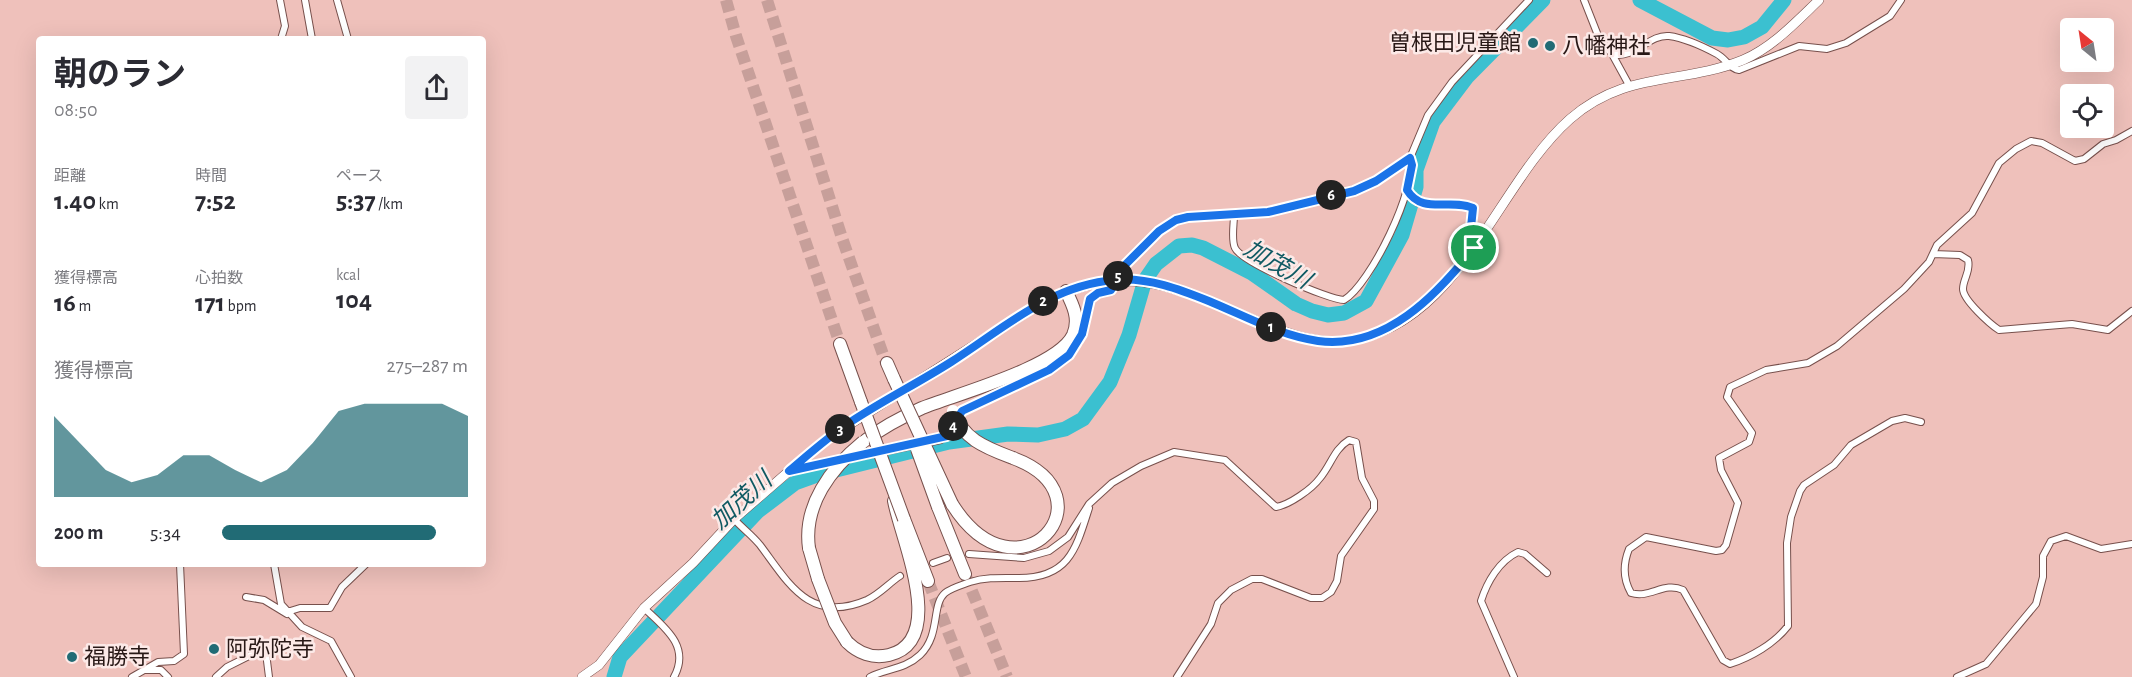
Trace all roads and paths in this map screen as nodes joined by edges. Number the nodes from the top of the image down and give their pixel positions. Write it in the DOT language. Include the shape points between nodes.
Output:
graph roads {
  1 [pos="280,0"];
  2 [pos="305,0"];
  3 [pos="337,0"];
  4 [pos="1529,0"];
  5 [pos="1584,0"];
  6 [pos="1820,0"];
  7 [pos="1901,0"];
  8 [pos="282,36"];
  9 [pos="311,36"];
  10 [pos="347,36"];
  11 [pos="1612,54"];
  12 [pos="1730,64"];
  13 [pos="1629,85"];
  14 [pos="2132,131"];
  15 [pos="1410,158"];
  16 [pos="1407,190"];
  17 [pos="1234,215"];
  18 [pos="1474,248"];
  19 [pos="1933,254"];
  20 [pos="1116,280"];
  21 [pos="1066,291"];
  22 [pos="2132,311"];
  23 [pos="840,344"];
  24 [pos="886,363"];
  25 [pos="893,380"];
  26 [pos="953,396"];
  27 [pos="1921,422"];
  28 [pos="789,471"];
  29 [pos="1093,499"];
  30 [pos="901,520"];
  31 [pos="735,521"];
  32 [pos="2132,544"];
  33 [pos="969,554"];
  34 [pos="947,558"];
  35 [pos="933,563"];
  36 [pos="180,567"];
  37 [pos="274,567"];
  38 [pos="363,567"];
  39 [pos="1547,573"];
  40 [pos="965,574"];
  41 [pos="900,576"];
  42 [pos="928,581"];
  43 [pos="246,597"];
  44 [pos="644,608"];
  45 [pos="288,614"];
  46 [pos="143,670"];
  47 [pos="132,677"];
  48 [pos="168,677"];
  49 [pos="216,677"];
  50 [pos="269,677"];
  51 [pos="351,677"];
  52 [pos="582,677"];
  53 [pos="674,677"];
  54 [pos="870,677"];
  55 [pos="1177,677"];
  56 [pos="1514,677"];
  57 [pos="1957,677"];
  1 -- 8 [label="street" via="285,26"];
  2 -- 9 [label="street"];
  3 -- 10 [label="street"];
  4 -- 15 [label="street" via="1452,82 1428,115"];
  5 -- 11 [label="street" via="1599,38"];
  6 -- 12 [label="main road" via="1771,44"];
  7 -- 12 [label="street" via="1890,16 1838,47 1802,45 1743,69"];
  11 -- 12 [label="street" via="1624,55 1669,36 1717,54"];
  11 -- 13 [label="street"];
  12 -- 13 [label="main road"];
  13 -- 18 [label="main road" via="1594,101 1558,130"];
  14 -- 19 [label="street" via="2075,161 2042,143 2031,141 2016,149 1989,177 1972,213 1937,245"];
  15 -- 16 [label="street"];
  15 -- 17 [label="street" via="1359,189 1268,212"];
  16 -- 17 [label="street" via="1377,260 1364,282 1344,300 1269,273 1239,253 1234,246"];
  16 -- 18 [label="street" via="1418,203 1473,208 1470,237"];
  17 -- 20 [label="street" via="1188,217 1170,223 1126,264"];
  18 -- 20 [label="main road" via="1447,281 1406,316 1378,332 1346,340 1317,341 1297,336 1190,293 1155,283"];
  19 -- 22 [label="street" via="1960,255 1968,260 1970,267 1963,290 1966,298 1999,330 2072,324 2108,330"];
  19 -- 27 [label="street" via="1904,289 1837,346 1808,363 1766,370 1730,387 1727,397 1752,433 1749,442 1719,458 1738,503 1726,545 1716,551 1669,540 1639,540 1625,558 1624,571 1631,593 1641,596 1664,587 1683,590 1723,660 1730,664 1744,659 1788,626 1787,543 1791,517 1804,485 1834,465 1851,445 1892,421 1905,418"];
  20 -- 21 [label="main road"];
  20 -- 28 [label="street" via="1111,290 1090,299 1082,334 1069,355 1049,370 962,411 947,436"];
  21 -- 26 [label="highway" via="1076,312 1076,323 1066,344 1028,368"];
  21 -- 28 [label="main road" via="1033,307 953,361 852,421"];
  23 -- 30 [label="highway, bridge"];
  24 -- 25 [label="highway"];
  25 -- 26 [label="highway, bridge" via="952,504 970,529 993,544 1018,548 1040,541 1057,516 1055,491 1040,472 971,439 958,424"];
  25 -- 40 [label="highway, bridge"];
  26 -- 30 [label="highway, bridge" via="900,419 863,442 838,465 815,501 808,525 809,548 818,579 847,642 866,654 886,656 904,648 920,619"];
  28 -- 31 [label="main road"];
  29 -- 33 [label="street" via="1068,537 1041,555 1011,559"];
  29 -- 54 [label="street" via="1077,542 1059,570 1036,577 984,578 951,589 940,600 935,633 925,650 906,665"];
  29 -- 55 [label="street" via="1141,466 1174,452 1225,460 1270,504 1282,506 1320,479 1339,446 1349,440 1359,445 1362,478 1374,509 1341,556 1331,592 1322,598 1311,598 1262,579 1252,579 1231,590 1218,603 1211,624"];
  30 -- 42 [label="highway"];
  31 -- 41 [label="street" via="752,536 789,586 821,604 863,602"];
  31 -- 44 [label="main road"];
  32 -- 57 [label="street" via="2101,549 2066,536 2051,541 2043,556 2043,577 2036,604 1986,664"];
  34 -- 35 [label="street"];
  36 -- 46 [label="street" via="184,654"];
  37 -- 45 [label="street" via="279,598"];
  38 -- 45 [label="street" via="346,583 330,608 300,608"];
  39 -- 56 [label="street" via="1518,552 1502,564 1485,588 1481,601"];
  43 -- 45 [label="street" via="264,600"];
  44 -- 52 [label="main road" via="611,653"];
  44 -- 53 [label="street" via="677,644 680,658"];
  45 -- 51 [label="street" via="302,627 331,641"];
  46 -- 47 [label="street"];
  46 -- 48 [label="street" via="161,670"];
  49 -- 50 [label="street" via="263,649"];
}
